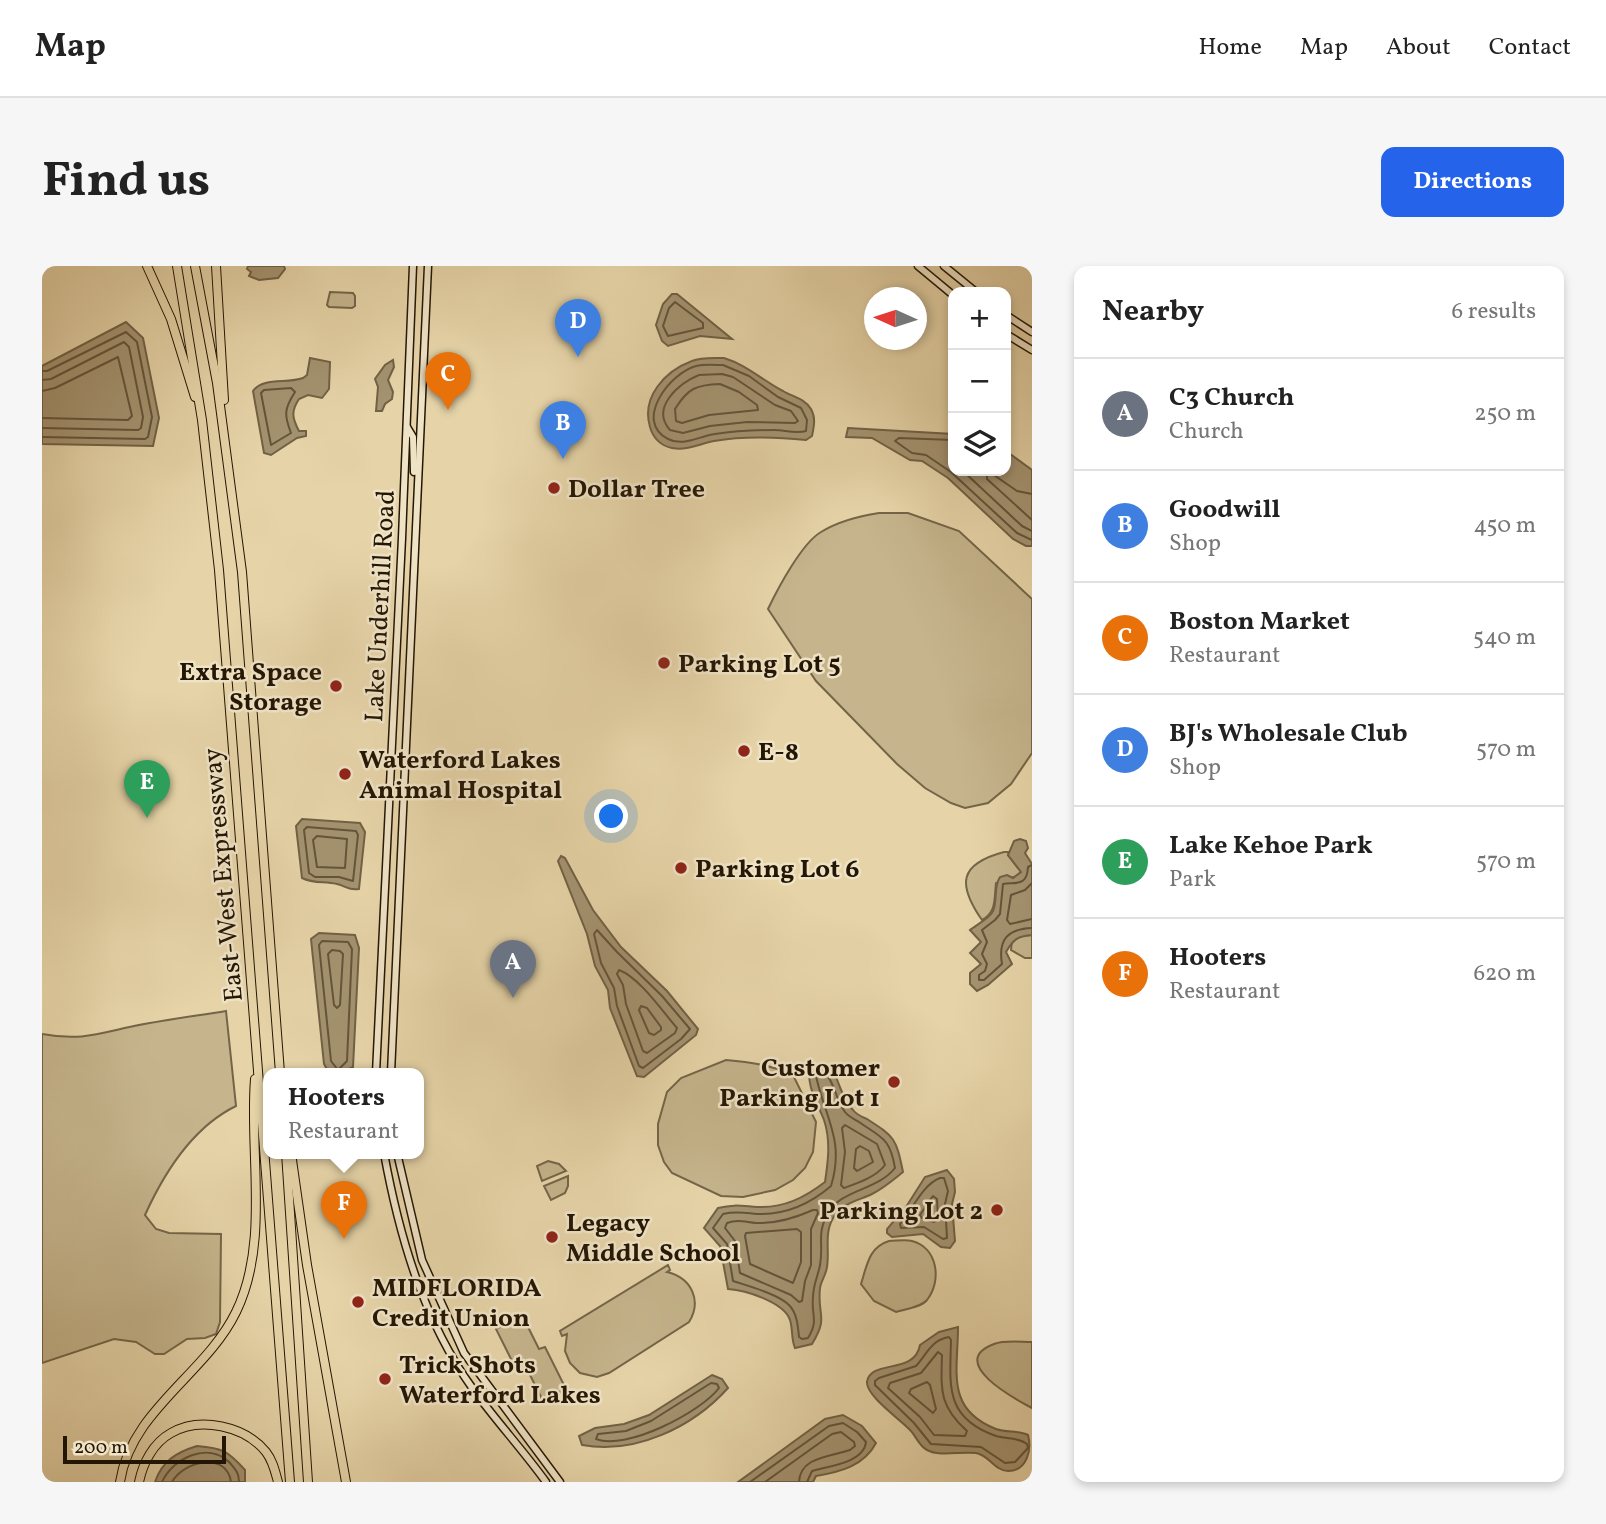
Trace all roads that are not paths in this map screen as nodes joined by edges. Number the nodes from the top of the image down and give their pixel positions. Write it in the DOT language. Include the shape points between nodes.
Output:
graph roads {
  1 [pos="147,266"];
  2 [pos="177,266"];
  3 [pos="195,266"];
  4 [pos="216,266"];
  5 [pos="413,266"];
  6 [pos="428,266"];
  7 [pos="918,266"];
  8 [pos="944,266"];
  9 [pos="970,287"];
  10 [pos="948,291"];
  11 [pos="1011,318"];
  12 [pos="1032,332"];
  13 [pos="1011,337"];
  14 [pos="1032,350"];
  15 [pos="202,420"];
  16 [pos="407,427"];
  17 [pos="223,428"];
  18 [pos="417,488"];
  19 [pos="258,1055"];
  20 [pos="281,1068"];
  21 [pos="376,1068"];
  22 [pos="391,1068"];
  23 [pos="263,1124"];
  24 [pos="266,1159"];
  25 [pos="289,1159"];
  26 [pos="290,1159"];
  27 [pos="385,1159"];
  28 [pos="398,1159"];
  29 [pos="120,1482"];
  30 [pos="139,1482"];
  31 [pos="278,1482"];
  32 [pos="289,1482"];
  33 [pos="308,1482"];
  34 [pos="346,1482"];
  35 [pos="544,1482"];
  36 [pos="560,1482"];
  1 -- 15 [label="highway" via="170,319"];
  2 -- 15 [label="highway, East-West Expressway"];
  3 -- 17 [label="highway, East-West Expressway"];
  4 -- 17 [label="highway"];
  5 -- 16 [label="street, Lake Underhill Road"];
  6 -- 18 [label="street, Lake Underhill Road"];
  7 -- 10 [label="street"];
  8 -- 9 [label="street"];
  11 -- 12 [label="street"];
  13 -- 14 [label="street"];
  15 -- 19 [label="highway, East-West Expressway" via="219,570"];
  16 -- 18 [label="street" via="414,437"];
  16 -- 21 [label="street, Lake Underhill Road"];
  17 -- 20 [label="highway, East-West Expressway" via="245,597"];
  18 -- 22 [label="street, Lake Underhill Road"];
  19 -- 23 [label="highway, East-West Expressway"];
  19 -- 29 [label="highway" via="253,1104 254,1248 249,1281 220,1339 131,1444"];
  24 -- 32 [label="highway, East-West Expressway"];
  25 -- 33 [label="highway"];
  26 -- 34 [label="highway"];
  27 -- 35 [label="street" via="410,1265 431,1314 472,1387"];
  28 -- 36 [label="street" via="422,1260 464,1353"];
  30 -- 31 [label="highway" via="144,1463 155,1448 170,1433 190,1426 237,1430 265,1451"];
}
